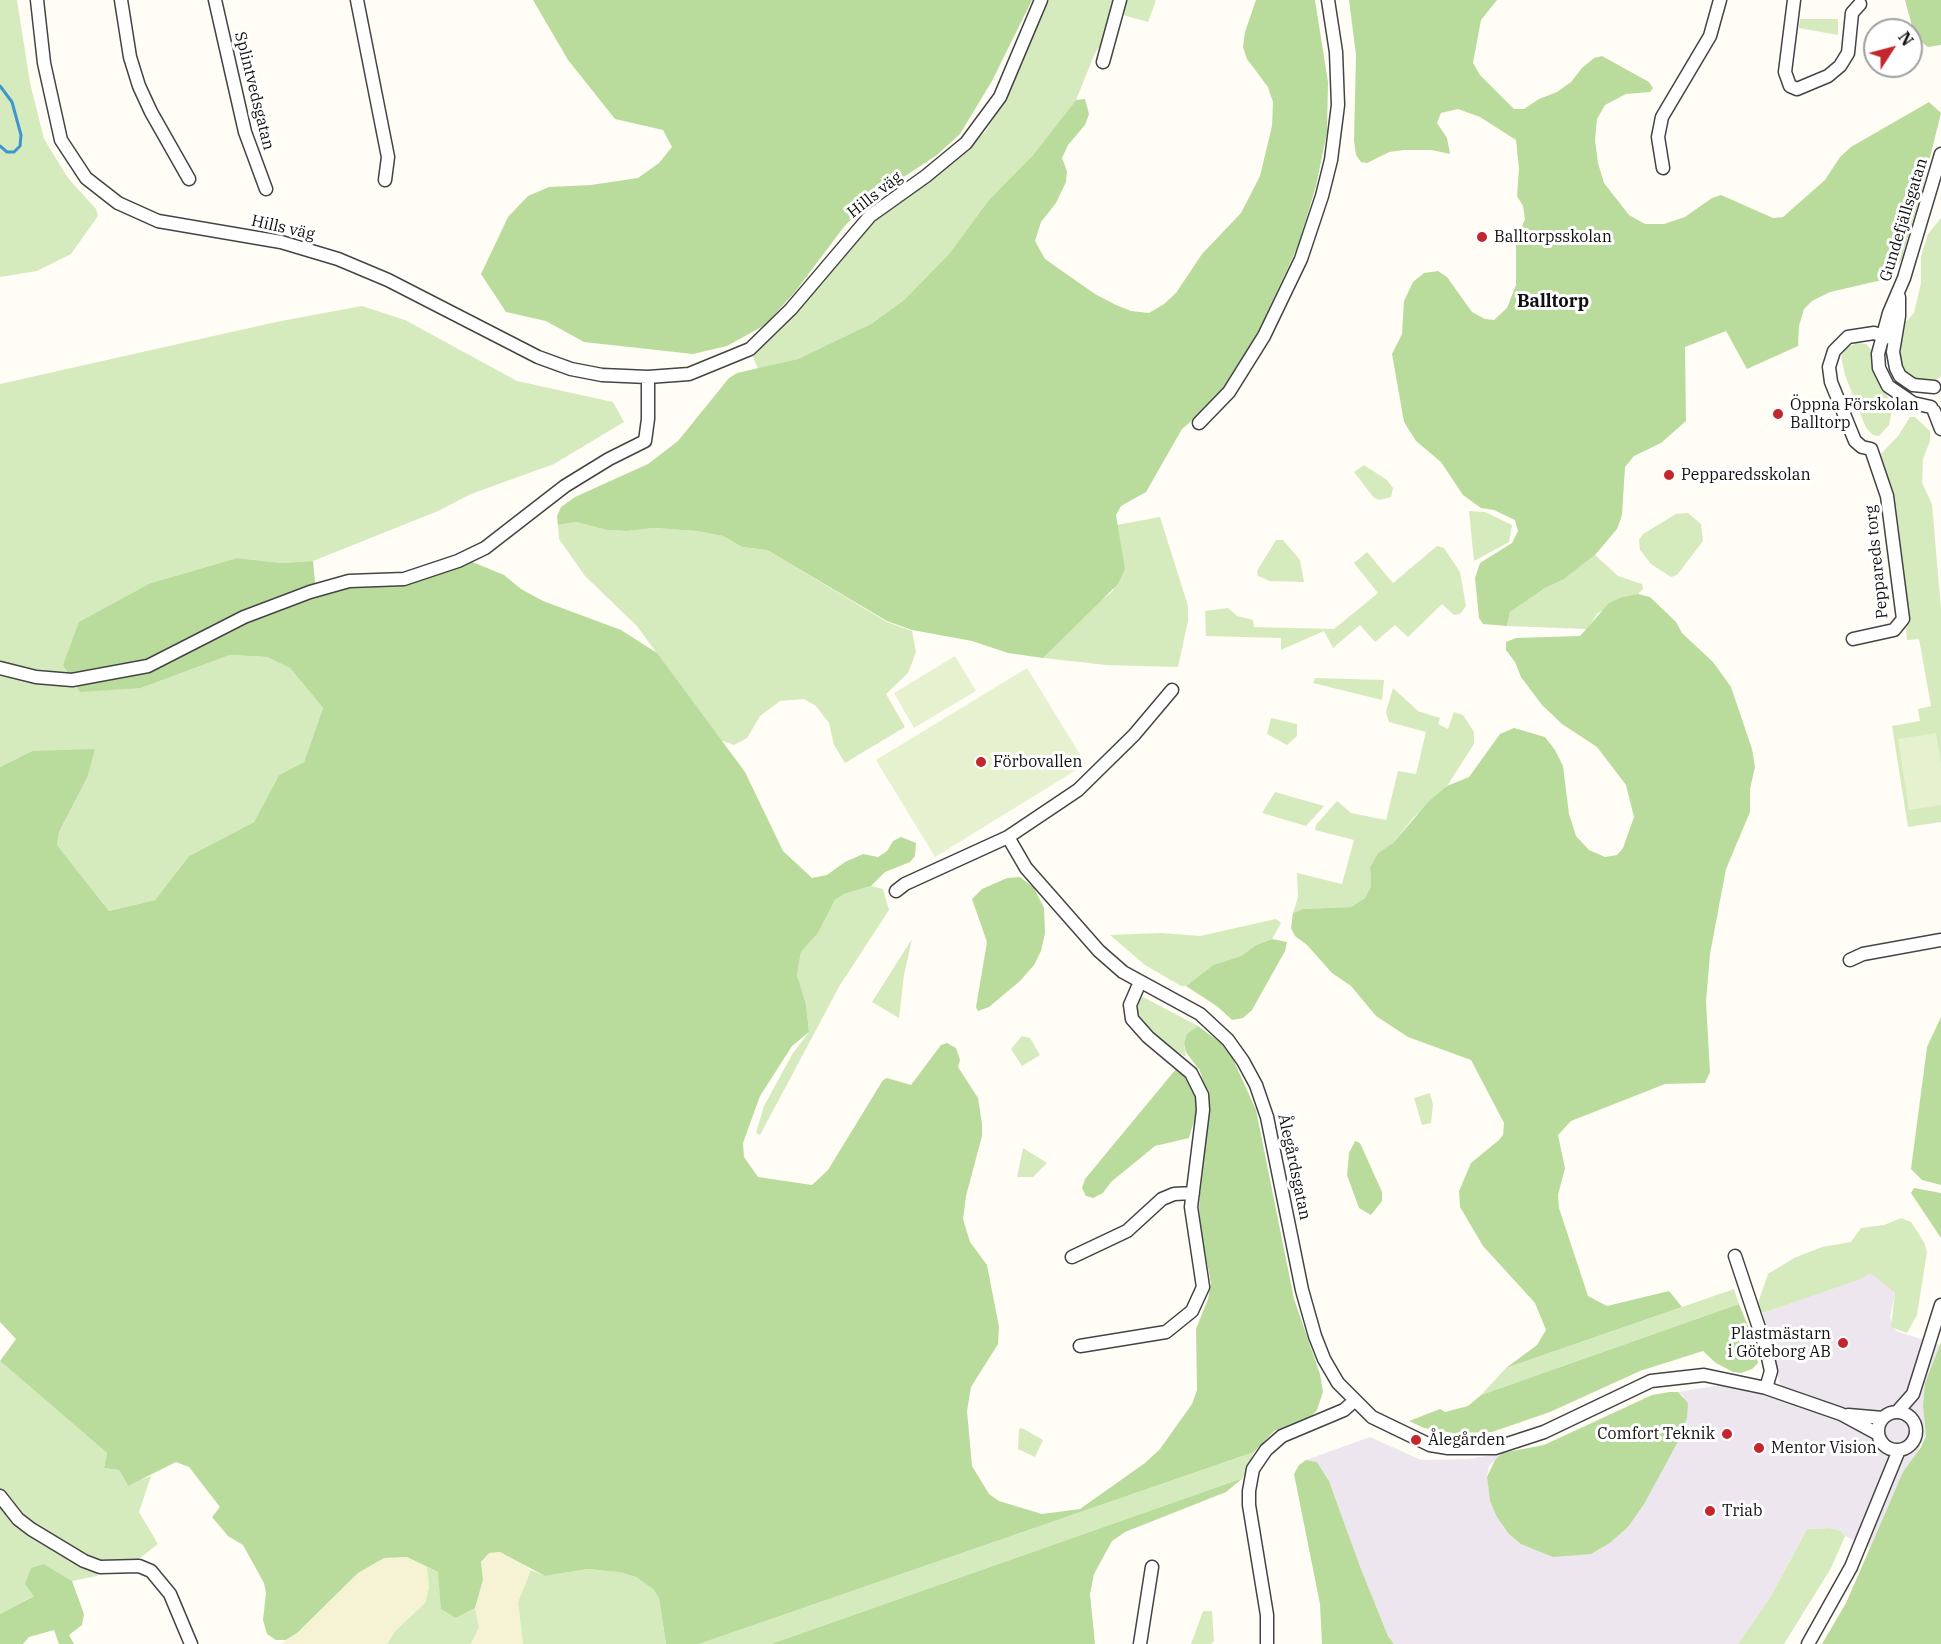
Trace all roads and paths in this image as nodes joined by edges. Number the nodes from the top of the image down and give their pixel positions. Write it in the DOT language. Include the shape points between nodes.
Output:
graph roads {
  1 [pos="37,0"];
  2 [pos="121,0"];
  3 [pos="215,0"];
  4 [pos="357,0"];
  5 [pos="1041,0"];
  6 [pos="1120,0"];
  7 [pos="1328,0"];
  8 [pos="1720,0"];
  9 [pos="1794,0"];
  10 [pos="1860,4"];
  11 [pos="1103,62"];
  12 [pos="1941,154"];
  13 [pos="1663,168"];
  14 [pos="189,179"];
  15 [pos="385,180"];
  16 [pos="266,189"];
  17 [pos="1888,337"];
  18 [pos="648,377"];
  19 [pos="1938,385"];
  20 [pos="1936,411"];
  21 [pos="1199,423"];
  22 [pos="1941,429"];
  23 [pos="1852,639"];
  24 [pos="0,668"];
  25 [pos="1172,690"];
  26 [pos="1008,837"];
  27 [pos="896,891"];
  28 [pos="1941,940"];
  29 [pos="1850,960"];
  30 [pos="1140,982"];
  31 [pos="1193,1193"];
  32 [pos="1735,1256"];
  33 [pos="1072,1257"];
  34 [pos="1941,1305"];
  35 [pos="1080,1346"];
  36 [pos="1766,1388"];
  37 [pos="1913,1394"];
  38 [pos="1354,1401"];
  39 [pos="1898,1412"];
  40 [pos="1841,1414"];
  41 [pos="1883,1418"];
  42 [pos="1913,1421"];
  43 [pos="1880,1438"];
  44 [pos="1899,1450"];
  45 [pos="1883,1485"];
  46 [pos="0,1496"];
  47 [pos="1152,1567"];
  48 [pos="191,1644"];
  49 [pos="1140,1644"];
  50 [pos="1267,1644"];
  51 [pos="1808,1644"];
  1 -- 18 [label="street, Hills väg" via="44,63 61,140 86,178 118,203 158,221 281,242 338,259 388,280 538,357 571,369"];
  2 -- 14 [label="street" via="139,86"];
  3 -- 16 [label="street, Splintvedsgatan" via="245,132"];
  4 -- 15 [label="street" via="388,157"];
  5 -- 18 [label="street, Hills väg" via="1000,97 977,130 952,156 870,216 769,332 750,349 714,366 688,374"];
  6 -- 11 [label="street"];
  7 -- 21 [label="street" via="1336,52 1338,105 1322,196 1301,259 1264,336 1229,392"];
  8 -- 13 [label="street" via="1710,36 1662,117 1658,137"];
  9 -- 10 [label="street" via="1785,72 1790,86 1797,89 1828,76 1840,66 1848,53 1852,13"];
  12 -- 17 [label="street, Gundefjällsgatan" via="1899,296 1889,313"];
  17 -- 19 [label="street, Gundefjällsgatan" via="1900,376 1913,385"];
  17 -- 20 [label="street, Gundefjällsgatan" via="1878,354 1879,368 1888,386 1913,403"];
  17 -- 23 [label="street, Peppareds torg" via="1864,333 1848,337 1834,351 1829,367 1831,382 1855,441 1871,449 1887,495 1903,619 1894,630"];
  18 -- 24 [label="street" via="645,441 565,486 485,548 458,561 404,579 349,581 310,592 244,617 148,666 72,680"];
  19 -- 20 [label="street" via="1930,397"];
  20 -- 22 [label="street"];
  25 -- 26 [label="street" via="1086,783"];
  26 -- 27 [label="street"];
  26 -- 30 [label="street, Ålegårdsgatan" via="1026,868 1077,928 1110,962"];
  28 -- 29 [label="street" via="1863,954"];
  30 -- 31 [label="street" via="1130,1005 1132,1019 1188,1068 1200,1089 1203,1110"];
  30 -- 38 [label="street, Ålegårdsgatan" via="1207,1020 1228,1040 1253,1078 1267,1118 1315,1336 1329,1370"];
  31 -- 33 [label="street" via="1162,1199 1127,1231"];
  31 -- 35 [label="street" via="1191,1214 1204,1279 1192,1311 1173,1328 1156,1336"];
  32 -- 36 [label="street" via="1766,1349 1771,1371"];
  34 -- 37 [label="street"];
  36 -- 38 [label="street, Ålegårdsgatan" via="1704,1375 1661,1379 1544,1432 1506,1445 1481,1448 1448,1448 1416,1440 1384,1425"];
  36 -- 40 [label="street, Ålegårdsgatan"];
  37 -- 39 [label="street"];
  37 -- 42 [label="street"];
  38 -- 50 [label="street" via="1344,1410 1282,1436 1266,1450 1254,1469 1250,1505 1267,1615"];
  39 -- 41 [label="street"];
  39 -- 42 [label="street"];
  40 -- 41 [label="street, Ålegårdsgatan"];
  40 -- 43 [label="street, Ålegårdsgatan"];
  41 -- 43 [label="street"];
  42 -- 44 [label="street" via="1914,1439"];
  43 -- 44 [label="street" via="1889,1448"];
  43 -- 45 [label="street"];
  44 -- 45 [label="street"];
  45 -- 51 [label="street" via="1851,1567"];
  46 -- 48 [label="street" via="31,1530 84,1561 100,1566 139,1566 151,1571 170,1594"];
  47 -- 49 [label="street"];
}
